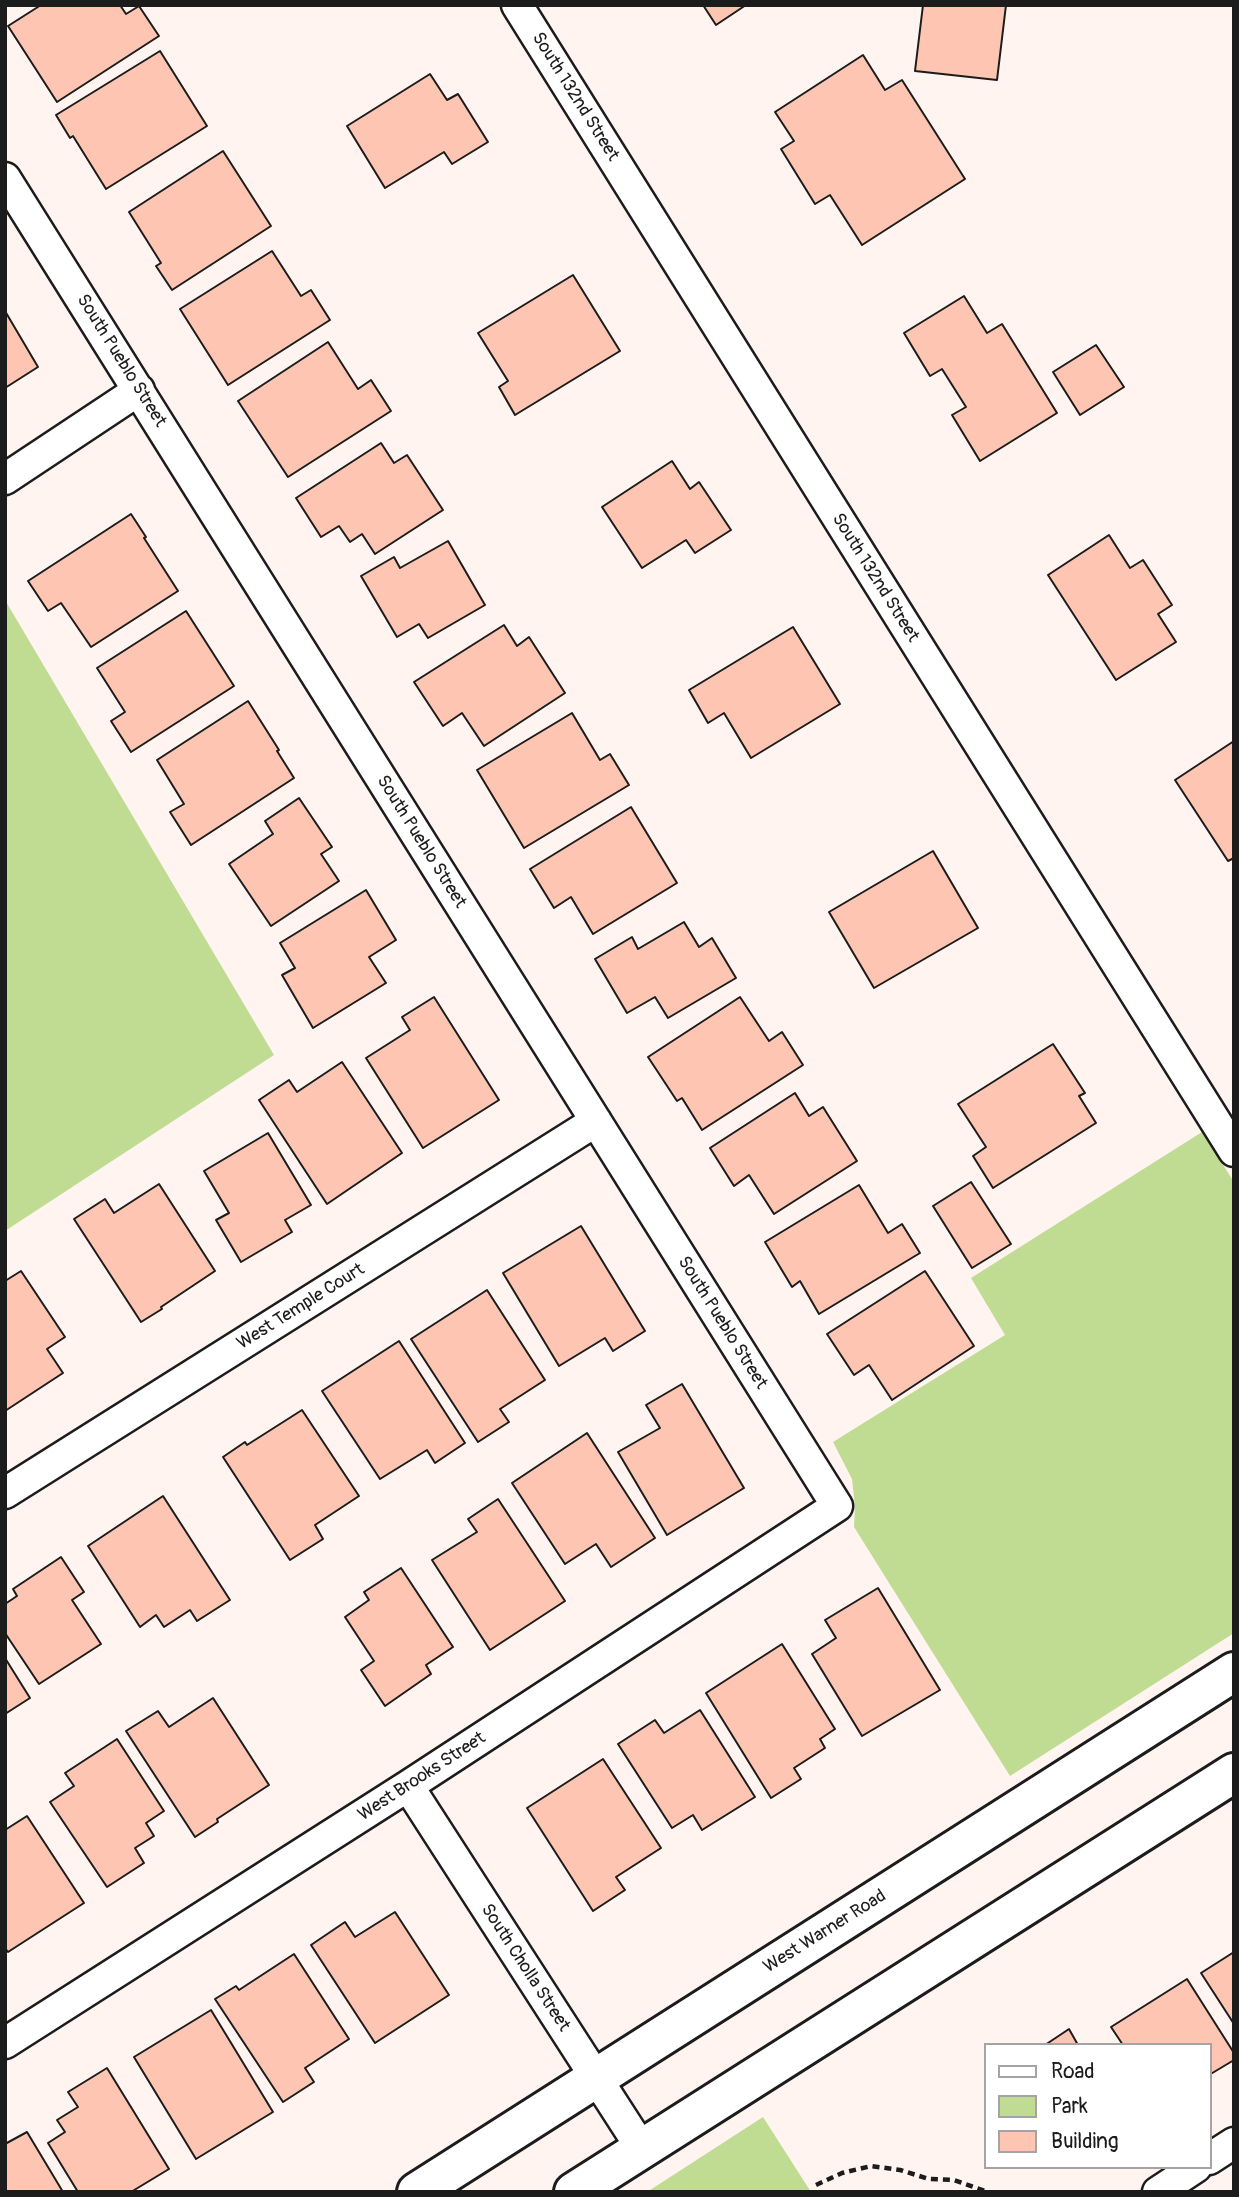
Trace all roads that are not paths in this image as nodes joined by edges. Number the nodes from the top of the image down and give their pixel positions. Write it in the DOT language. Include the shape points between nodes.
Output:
graph roads {
  1 [pos="517,5"];
  2 [pos="5,178"];
  3 [pos="139,390"];
  4 [pos="5,479"];
  5 [pos="596,1121"];
  6 [pos="1234,1150"];
  7 [pos="5,1493"];
  8 [pos="837,1506"];
  9 [pos="1234,1672"];
  10 [pos="1234,1773"];
  11 [pos="408,1786"];
  12 [pos="5,2043"];
  13 [pos="595,2078"];
  14 [pos="1234,2143"];
  15 [pos="642,2149"];
  16 [pos="1211,2158"];
  17 [pos="1193,2169"];
  18 [pos="417,2192"];
  19 [pos="575,2192"];
  20 [pos="1158,2192"];
  1 -- 6 [label="street, South 132nd Street"];
  2 -- 3 [label="street, South Pueblo Street"];
  3 -- 4 [label="street"];
  3 -- 5 [label="street, South Pueblo Street"];
  5 -- 7 [label="street, West Temple Court"];
  5 -- 8 [label="street, South Pueblo Street"];
  8 -- 11 [label="street, West Brooks Street"];
  9 -- 13 [label="main road, West Warner Road"];
  10 -- 15 [label="main road"];
  11 -- 12 [label="street, West Brooks Street"];
  11 -- 13 [label="street, South Cholla Street"];
  13 -- 15 [label="street, South Cholla Street"];
  13 -- 18 [label="main road, West Warner Road"];
  14 -- 16 [label="street"];
  15 -- 19 [label="main road"];
  17 -- 20 [label="street"];
}
